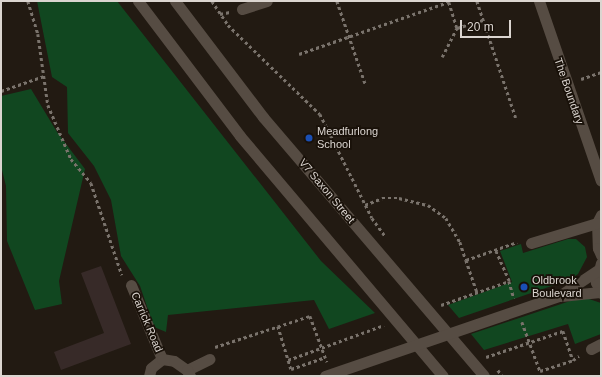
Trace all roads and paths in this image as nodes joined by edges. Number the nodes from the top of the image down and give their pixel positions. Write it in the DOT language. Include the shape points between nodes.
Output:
graph roads {
  1 [pos="28,1"];
  2 [pos="138,1"];
  3 [pos="174,1"];
  4 [pos="212,1"];
  5 [pos="267,1"];
  6 [pos="337,1"];
  7 [pos="450,1"];
  8 [pos="477,1"];
  9 [pos="539,1"];
  10 [pos="242,9"];
  11 [pos="483,20"];
  12 [pos="456,28"];
  13 [pos="349,36"];
  14 [pos="299,54"];
  15 [pos="442,57"];
  16 [pos="601,72"];
  17 [pos="44,76"];
  18 [pos="365,83"];
  19 [pos="567,84"];
  20 [pos="1,91"];
  21 [pos="516,118"];
  22 [pos="601,181"];
  23 [pos="365,205"];
  24 [pos="599,219"];
  25 [pos="384,235"];
  26 [pos="531,243"];
  27 [pos="495,250"];
  28 [pos="601,255"];
  29 [pos="466,260"];
  30 [pos="599,266"];
  31 [pos="131,285"];
  32 [pos="477,292"];
  33 [pos="600,293"];
  34 [pos="559,296"];
  35 [pos="449,302"];
  36 [pos="278,326"];
  37 [pos="382,326"];
  38 [pos="530,342"];
  39 [pos="596,346"];
  40 [pos="322,347"];
  41 [pos="213,348"];
  42 [pos="493,355"];
  43 [pos="325,357"];
  44 [pos="162,359"];
  45 [pos="210,359"];
  46 [pos="288,360"];
  47 [pos="573,360"];
  48 [pos="189,373"];
  49 [pos="327,375"];
  50 [pos="149,376"];
  51 [pos="443,376"];
  52 [pos="484,376"];
  1 -- 17 [label="path" via="38,34"];
  2 -- 51 [label="street" via="240,136"];
  3 -- 52 [label="street, V7 Saxon Street" via="264,116"];
  4 -- 23 [label="path" via="228,25 320,114"];
  5 -- 10 [label="street"];
  6 -- 13 [label="path"];
  7 -- 12 [label="path"];
  7 -- 13 [label="path"];
  8 -- 11 [label="path"];
  9 -- 19 [label="street, The Boundary"];
  11 -- 12 [label="path"];
  11 -- 21 [label="path"];
  12 -- 15 [label="path"];
  13 -- 14 [label="path"];
  13 -- 18 [label="path"];
  16 -- 19 [label="path"];
  17 -- 20 [label="path"];
  17 -- 31 [label="path" via="48,105 71,159 91,183 123,276"];
  19 -- 22 [label="street, The Boundary"];
  23 -- 25 [label="path"];
  23 -- 29 [label="path" via="382,198 399,198 428,205 446,218 460,242"];
  24 -- 26 [label="street"];
  24 -- 28 [label="street" via="598,248"];
  26 -- 27 [label="path" via="530,238"];
  27 -- 29 [label="path"];
  27 -- 32 [label="path" via="509,281"];
  29 -- 32 [label="path"];
  30 -- 33 [label="street" via="596,282"];
  30 -- 34 [label="street"];
  31 -- 44 [label="street, Carrick Road"];
  32 -- 35 [label="path"];
  33 -- 34 [label="street"];
  34 -- 49 [label="street"];
  36 -- 40 [label="path" via="310,316"];
  36 -- 41 [label="path"];
  36 -- 46 [label="path"];
  37 -- 40 [label="path"];
  38 -- 42 [label="path"];
  38 -- 47 [label="path" via="540,371"];
  38 -- 47 [label="path" via="563,331"];
  39 -- 47 [label="path"];
  40 -- 43 [label="path"];
  40 -- 46 [label="path"];
  43 -- 46 [label="path" via="291,369"];
  43 -- 49 [label="path"];
  44 -- 48 [label="street" via="174,361"];
  44 -- 50 [label="street" via="151,368"];
  45 -- 48 [label="street"];
}
